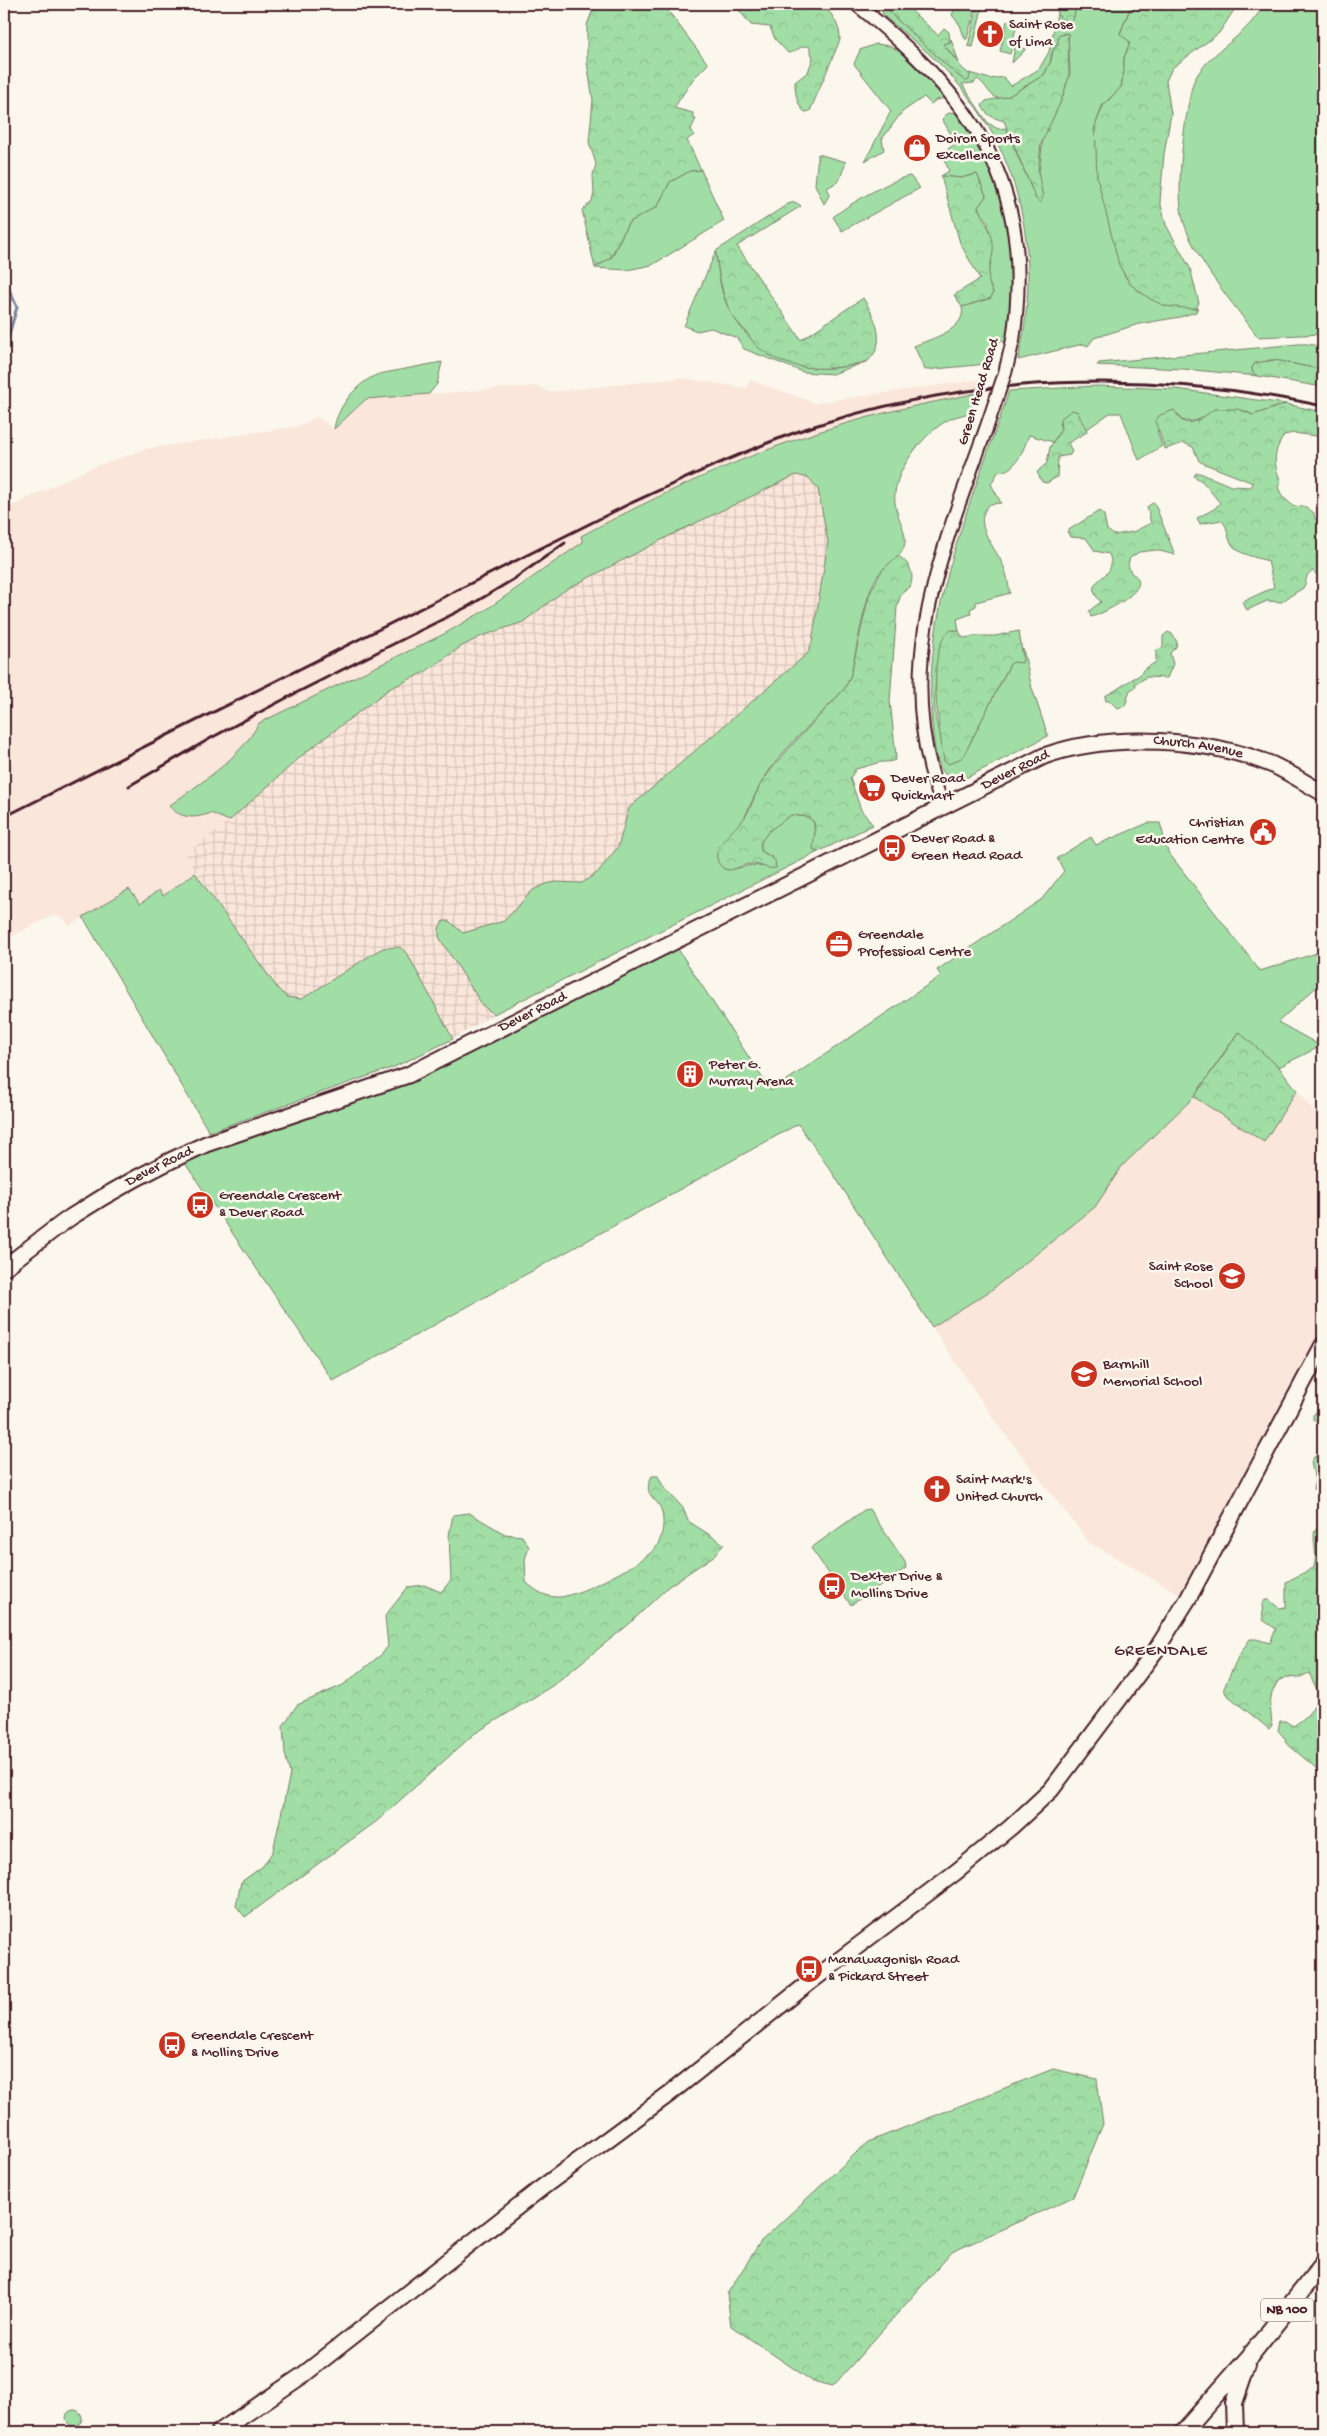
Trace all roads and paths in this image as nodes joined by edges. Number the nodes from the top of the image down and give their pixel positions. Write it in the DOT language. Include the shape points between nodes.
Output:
graph roads {
  1 [pos="856,4"];
  2 [pos="1064,749"];
  3 [pos="1323,793"];
  4 [pos="943,806"];
  5 [pos="4,1268"];
  6 [pos="1323,1345"];
  7 [pos="1323,2264"];
  8 [pos="1250,2356"];
  9 [pos="219,2432"];
  10 [pos="1183,2432"];
  11 [pos="1235,2432"];
  1 -- 4 [label="street, Green Head Road, bridge" via="912,53 964,109 991,155 1008,198 1017,241 1019,288 1013,340 1005,373 937,571 924,634 920,694 924,738 929,767"];
  2 -- 3 [label="main road, Church Avenue" via="1144,742 1219,749 1275,766"];
  2 -- 4 [label="main road, Dever Road" via="1027,763"];
  4 -- 5 [label="main road, Dever Road" via="408,1075 206,1144 164,1163 70,1218"];
  6 -- 9 [label="main road" via="1188,1599 1156,1650 1051,1790 956,1872 669,2094 540,2189 303,2375"];
  7 -- 8 [label="main road, NB 100"];
  8 -- 10 [label="main road, NB 100"];
  8 -- 11 [label="main road" via="1234,2403"];
}
